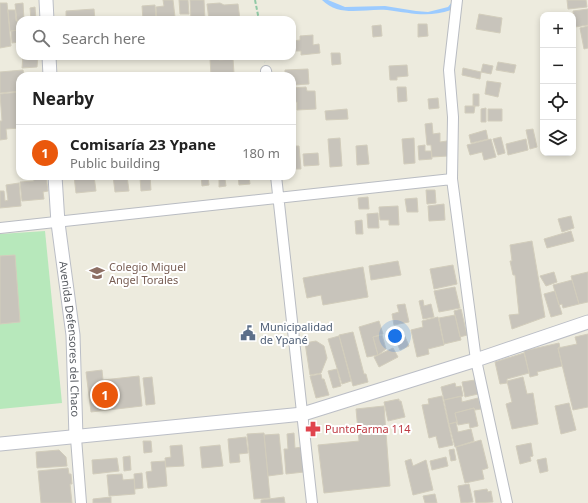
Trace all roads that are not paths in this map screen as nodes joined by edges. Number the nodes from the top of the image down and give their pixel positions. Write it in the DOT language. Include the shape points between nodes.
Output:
graph roads {
  1 [pos="46,0"];
  2 [pos="457,0"];
  3 [pos="47,16"];
  4 [pos="49,60"];
  5 [pos="50,72"];
  6 [pos="452,179"];
  7 [pos="55,180"];
  8 [pos="276,180"];
  9 [pos="278,198"];
  10 [pos="58,222"];
  11 [pos="0,228"];
  12 [pos="588,322"];
  13 [pos="476,360"];
  14 [pos="303,414"];
  15 [pos="76,438"];
  16 [pos="0,444"];
  17 [pos="81,503"];
  18 [pos="312,503"];
  19 [pos="507,503"];
  1 -- 3 [label="main road"];
  2 -- 6 [label="street" via="449,70 453,117"];
  4 -- 5 [label="main road"];
  6 -- 9 [label="street"];
  6 -- 13 [label="street"];
  7 -- 10 [label="main road, Avenida Defensores del Chaco"];
  8 -- 9 [label="street"];
  9 -- 10 [label="street"];
  9 -- 14 [label="street"];
  10 -- 11 [label="street"];
  10 -- 15 [label="main road, Avenida Defensores del Chaco" via="73,335"];
  12 -- 13 [label="main road"];
  13 -- 14 [label="main road"];
  13 -- 19 [label="street"];
  14 -- 15 [label="main road"];
  14 -- 18 [label="street"];
  15 -- 16 [label="main road"];
  15 -- 17 [label="street, Avenida Defensores del Chaco"];
}
